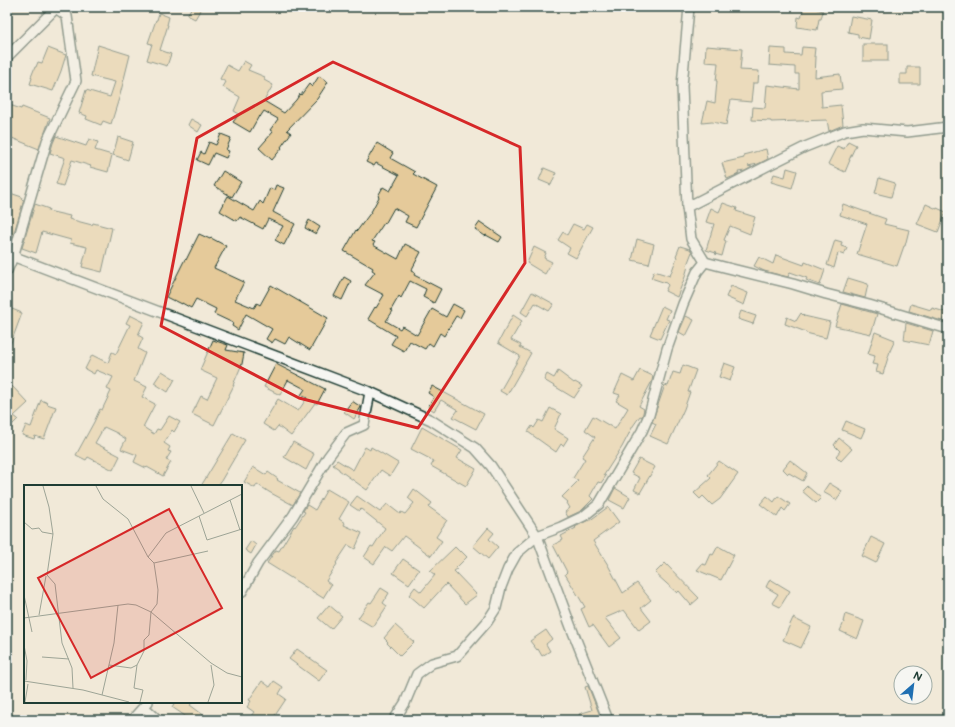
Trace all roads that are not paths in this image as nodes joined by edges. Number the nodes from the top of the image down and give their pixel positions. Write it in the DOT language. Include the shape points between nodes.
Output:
graph roads {
  1 [pos="57,7"];
  2 [pos="690,7"];
  3 [pos="7,57"];
  4 [pos="948,127"];
  5 [pos="687,208"];
  6 [pos="10,256"];
  7 [pos="705,262"];
  8 [pos="7,271"];
  9 [pos="948,329"];
  10 [pos="370,392"];
  11 [pos="537,536"];
  12 [pos="242,591"];
  13 [pos="146,705"];
  14 [pos="132,720"];
  15 [pos="158,720"];
  16 [pos="394,720"];
  17 [pos="608,720"];
  1 -- 3 [label="street"];
  1 -- 6 [label="street" via="68,16 76,81 47,141"];
  2 -- 5 [label="street" via="682,86"];
  4 -- 5 [label="street" via="908,132 863,128 845,131 766,166"];
  5 -- 7 [label="street" via="691,239"];
  6 -- 8 [label="street"];
  6 -- 10 [label="street"];
  7 -- 9 [label="street" via="793,284"];
  7 -- 11 [label="street" via="697,272 683,304 649,415 599,504 584,516"];
  10 -- 11 [label="street" via="431,420 475,448 491,466"];
  10 -- 12 [label="street" via="364,425 346,433 328,457 293,516 258,563"];
  11 -- 16 [label="street" via="517,553 501,587 496,608 487,622 457,656 432,663 417,674 405,703"];
  11 -- 17 [label="street"];
  13 -- 14 [label="street"];
  13 -- 15 [label="street"];
}
